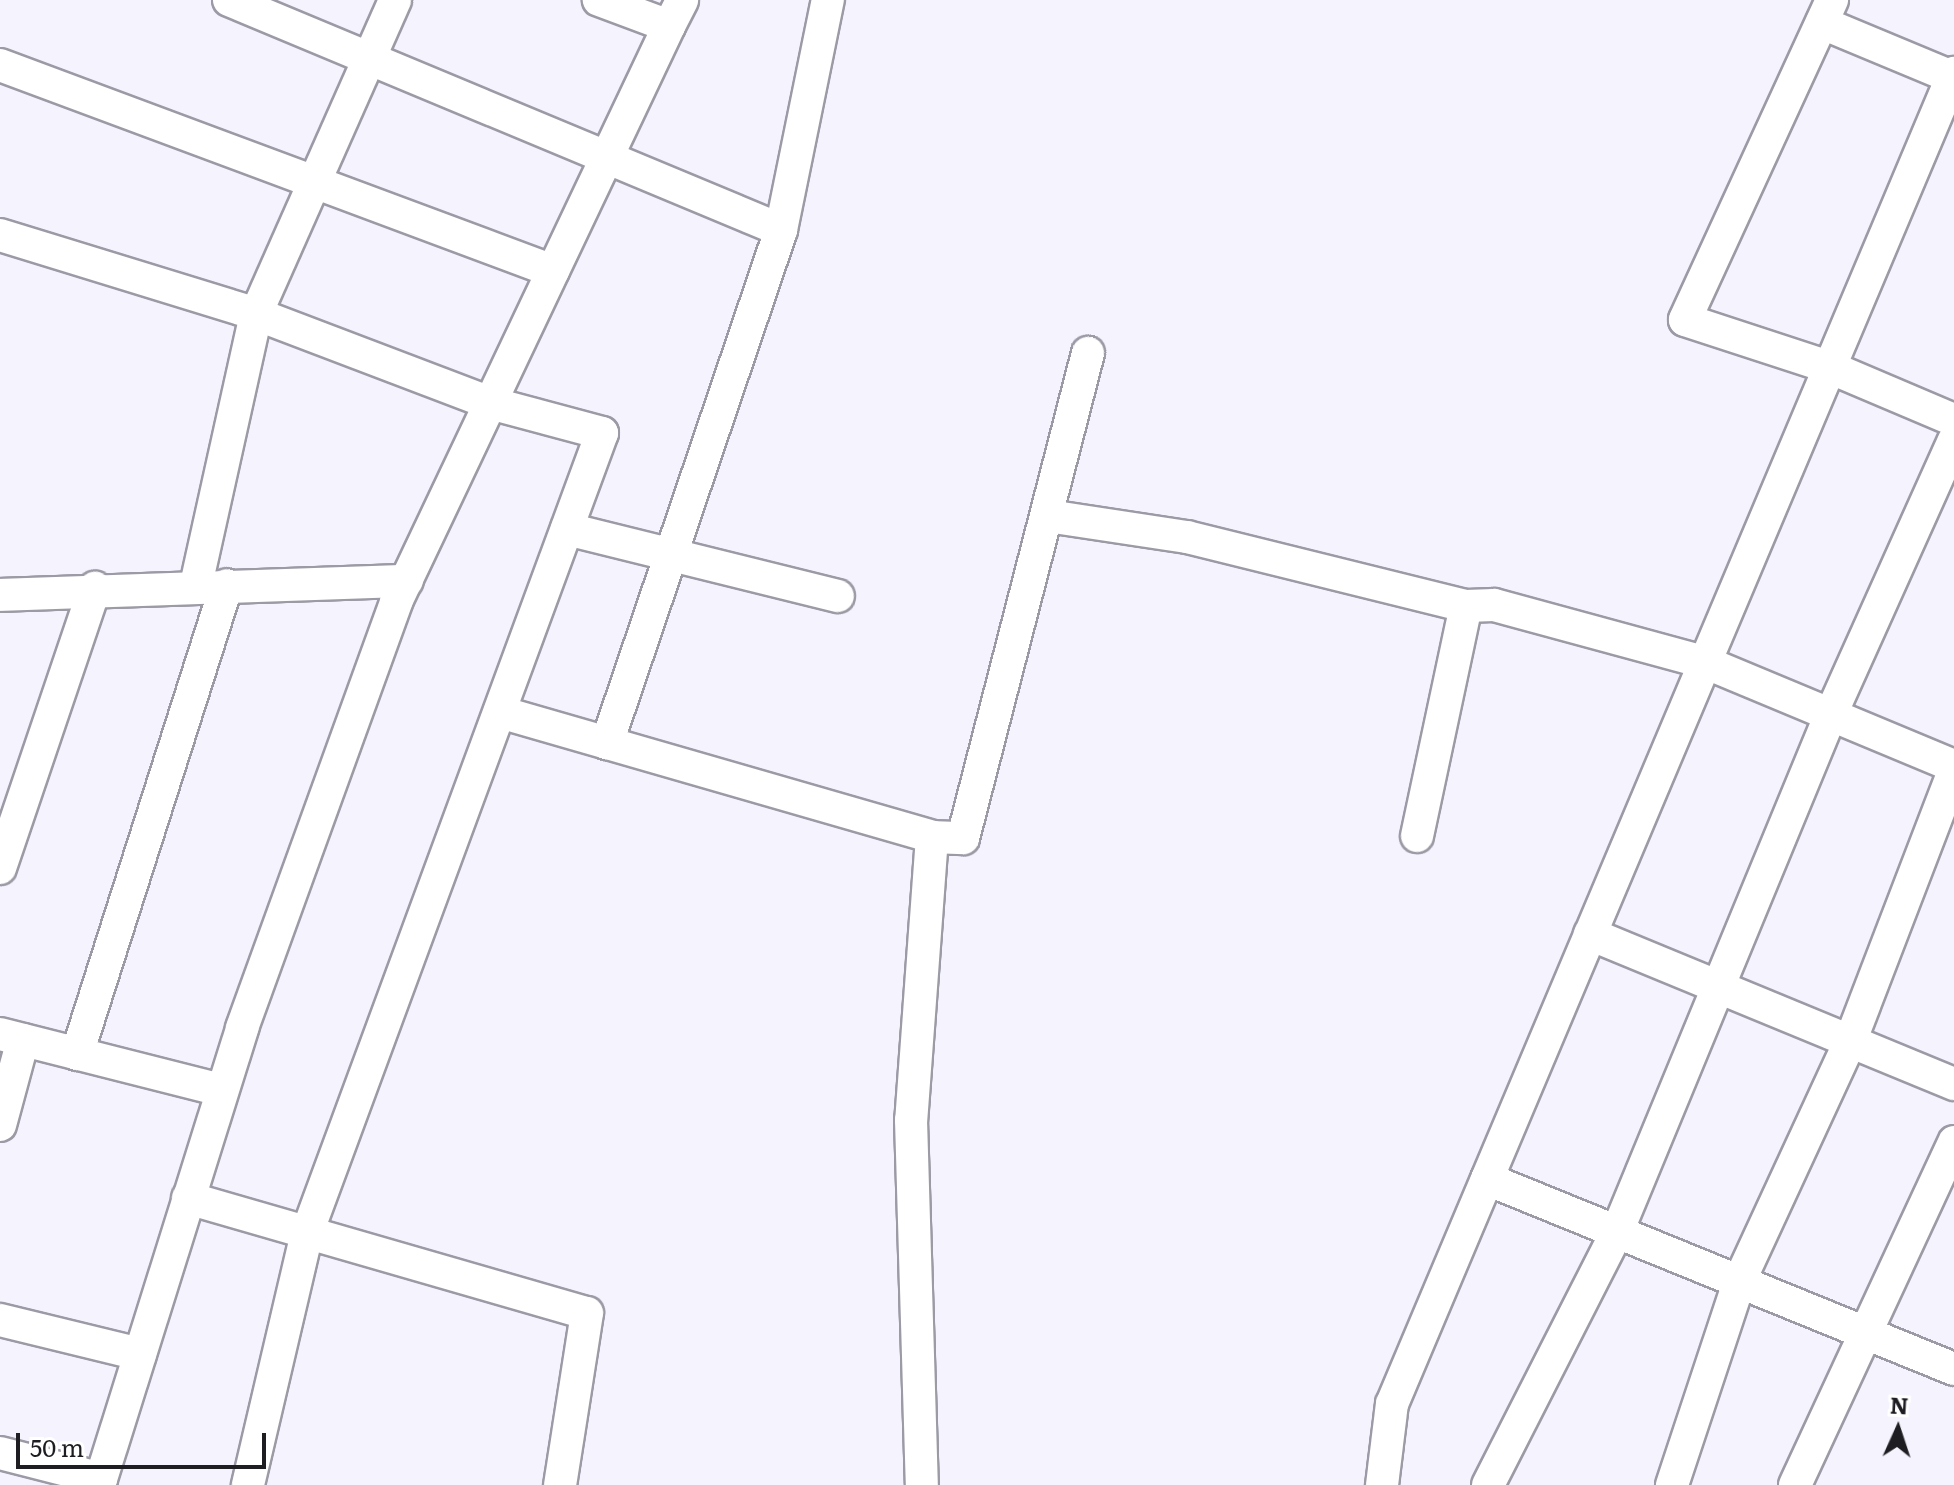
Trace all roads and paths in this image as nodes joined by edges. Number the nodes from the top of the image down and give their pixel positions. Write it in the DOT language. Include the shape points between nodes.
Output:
graph roads {
  1 [pos="229,0"];
  2 [pos="395,0"];
  3 [pos="599,0"];
  4 [pos="828,0"];
  5 [pos="1827,11"];
  6 [pos="675,13"];
  7 [pos="372,54"];
  8 [pos="0,65"];
  9 [pos="1953,76"];
  10 [pos="608,154"];
  11 [pos="313,185"];
  12 [pos="781,230"];
  13 [pos="0,235"];
  14 [pos="553,271"];
  15 [pos="256,314"];
  16 [pos="1088,353"];
  17 [pos="1829,367"];
  18 [pos="490,403"];
  19 [pos="1954,420"];
  20 [pos="1954,440"];
  21 [pos="1048,516"];
  22 [pos="567,529"];
  23 [pos="671,552"];
  24 [pos="407,581"];
  25 [pos="211,585"];
  26 [pos="95,588"];
  27 [pos="0,595"];
  28 [pos="838,596"];
  29 [pos="1466,606"];
  30 [pos="1704,662"];
  31 [pos="500,712"];
  32 [pos="1831,714"];
  33 [pos="607,743"];
  34 [pos="1954,768"];
  35 [pos="1417,836"];
  36 [pos="932,837"];
  37 [pos="0,868"];
  38 [pos="1590,934"];
  39 [pos="1718,986"];
  40 [pos="12,1037"];
  41 [pos="1850,1042"];
  42 [pos="77,1054"];
  43 [pos="1954,1084"];
  44 [pos="222,1090"];
  45 [pos="0,1125"];
  46 [pos="1954,1142"];
  47 [pos="1487,1179"];
  48 [pos="188,1198"];
  49 [pos="1617,1232"];
  50 [pos="307,1233"];
  51 [pos="1739,1282"];
  52 [pos="0,1320"];
  53 [pos="1862,1332"];
  54 [pos="140,1354"];
  55 [pos="1954,1369"];
  56 [pos="0,1453"];
  57 [pos="100,1482"];
  58 [pos="248,1485"];
  59 [pos="560,1485"];
  60 [pos="922,1485"];
  61 [pos="1382,1485"];
  62 [pos="1488,1485"];
  63 [pos="1672,1485"];
  64 [pos="1795,1485"];
  1 -- 7 [label="street"];
  2 -- 7 [label="street"];
  3 -- 6 [label="street"];
  4 -- 12 [label="street"];
  5 -- 9 [label="street"];
  5 -- 17 [label="street" via="1685,320"];
  6 -- 10 [label="street"];
  7 -- 10 [label="street"];
  7 -- 11 [label="street"];
  8 -- 11 [label="street"];
  9 -- 17 [label="street"];
  10 -- 12 [label="street"];
  10 -- 14 [label="street"];
  11 -- 14 [label="street"];
  11 -- 15 [label="street"];
  12 -- 23 [label="street"];
  13 -- 15 [label="street"];
  14 -- 18 [label="street"];
  15 -- 18 [label="street"];
  15 -- 25 [label="street"];
  16 -- 21 [label="street"];
  17 -- 19 [label="street"];
  17 -- 30 [label="street"];
  18 -- 22 [label="street" via="602,433"];
  18 -- 24 [label="street"];
  20 -- 32 [label="street"];
  21 -- 29 [label="street" via="1187,537"];
  21 -- 36 [label="street" via="963,838"];
  22 -- 23 [label="street"];
  22 -- 31 [label="street"];
  23 -- 28 [label="street"];
  23 -- 33 [label="street"];
  24 -- 25 [label="street"];
  24 -- 44 [label="street"];
  25 -- 26 [label="street"];
  25 -- 42 [label="street"];
  26 -- 27 [label="street"];
  26 -- 37 [label="street"];
  29 -- 30 [label="street" via="1494,605"];
  29 -- 35 [label="street"];
  30 -- 32 [label="street"];
  30 -- 38 [label="street"];
  31 -- 33 [label="street"];
  31 -- 50 [label="street"];
  32 -- 34 [label="street"];
  32 -- 39 [label="street"];
  33 -- 36 [label="street"];
  34 -- 41 [label="street"];
  36 -- 60 [label="street" via="911,1120"];
  38 -- 39 [label="street"];
  38 -- 47 [label="street"];
  39 -- 41 [label="street"];
  39 -- 49 [label="street"];
  40 -- 42 [label="street"];
  40 -- 45 [label="street"];
  41 -- 43 [label="street"];
  41 -- 51 [label="street"];
  42 -- 44 [label="street"];
  44 -- 48 [label="street"];
  46 -- 53 [label="street"];
  47 -- 49 [label="street"];
  47 -- 61 [label="street" via="1392,1404"];
  48 -- 50 [label="street"];
  48 -- 54 [label="street"];
  49 -- 51 [label="street"];
  49 -- 62 [label="street"];
  50 -- 58 [label="street"];
  50 -- 59 [label="street" via="587,1313"];
  51 -- 53 [label="street"];
  51 -- 63 [label="street"];
  52 -- 54 [label="street"];
  53 -- 55 [label="street"];
  53 -- 64 [label="street"];
  54 -- 57 [label="street"];
  56 -- 57 [label="street"];
}
